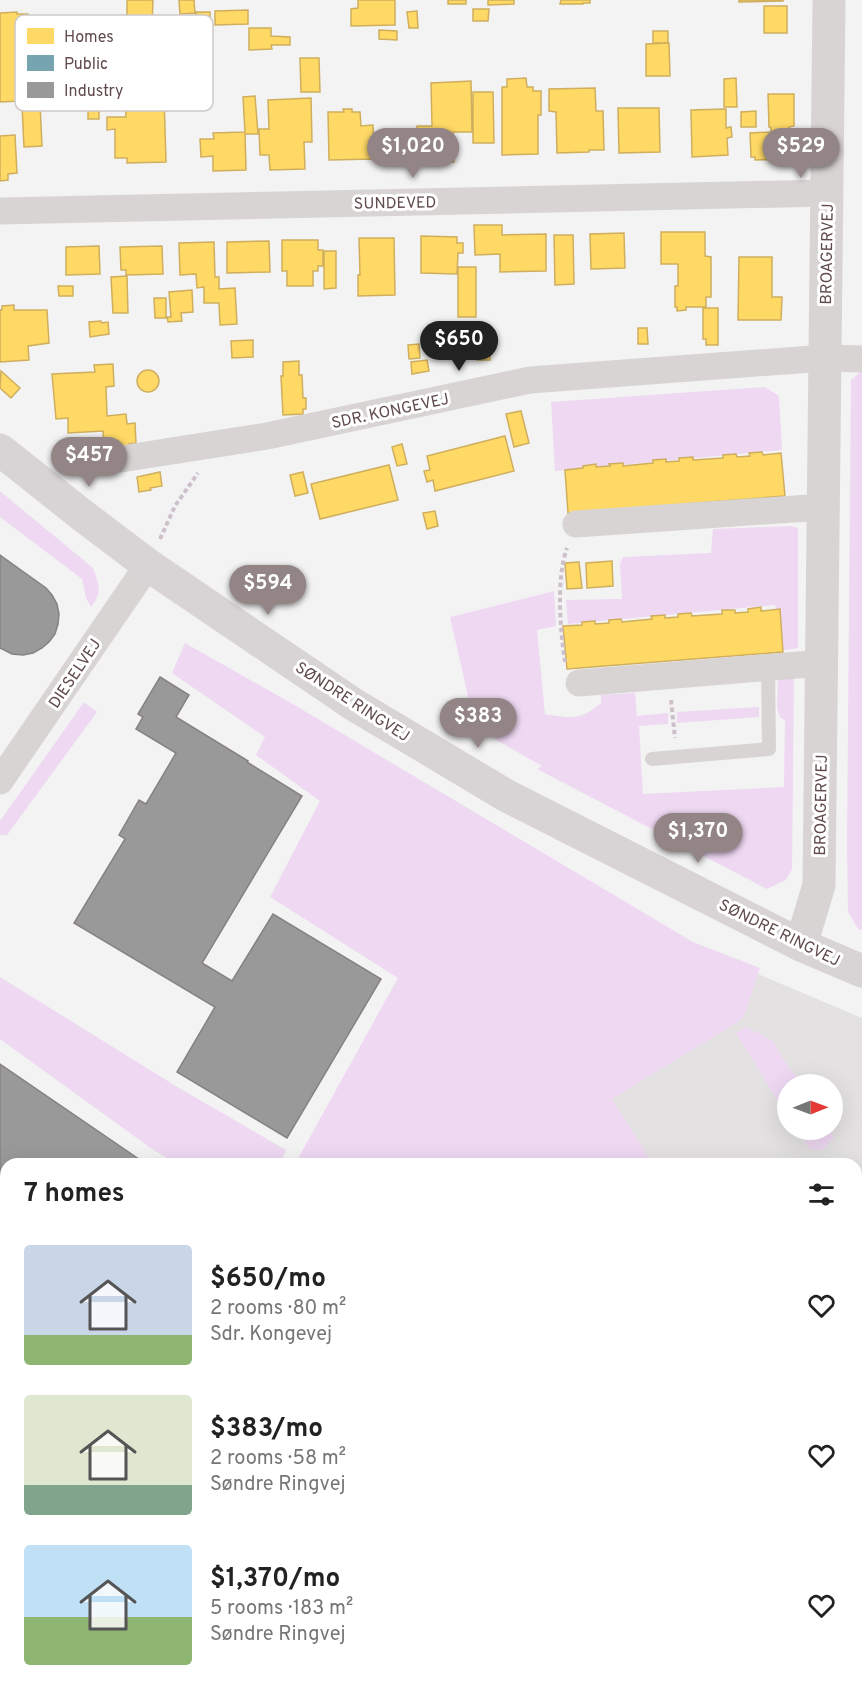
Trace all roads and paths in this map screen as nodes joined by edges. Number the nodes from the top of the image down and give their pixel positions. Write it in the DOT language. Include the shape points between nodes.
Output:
graph roads {
  1 [pos="829,0"];
  2 [pos="826,193"];
  3 [pos="0,210"];
  4 [pos="825,358"];
  5 [pos="862,359"];
  6 [pos="224,442"];
  7 [pos="0,450"];
  8 [pos="98,457"];
  9 [pos="823,507"];
  10 [pos="576,524"];
  11 [pos="148,565"];
  12 [pos="822,663"];
  13 [pos="768,667"];
  14 [pos="669,676"];
  15 [pos="579,683"];
  16 [pos="677,757"];
  17 [pos="652,759"];
  18 [pos="0,781"];
  19 [pos="801,945"];
  20 [pos="862,971"];
  1 -- 2 [label="street, BROAGERVEJ"];
  2 -- 3 [label="street, SUNDEVED"];
  2 -- 4 [label="street, BROAGERVEJ"];
  4 -- 5 [label="street, SDR. KONGEVEJ"];
  4 -- 6 [label="street, SDR. KONGEVEJ" via="530,380"];
  4 -- 9 [label="street, BROAGERVEJ"];
  6 -- 8 [label="street, SDR. KONGEVEJ" via="121,459"];
  6 -- 11 [label="path" via="175,506"];
  7 -- 11 [label="main road, SØNDRE RINGVEJ"];
  9 -- 10 [label="street"];
  9 -- 12 [label="street, BROAGERVEJ"];
  10 -- 15 [label="path" via="562,561 560,629 566,672"];
  11 -- 18 [label="street, DIESELVEJ"];
  11 -- 19 [label="main road, SØNDRE RINGVEJ" via="353,704 507,796"];
  12 -- 13 [label="street"];
  12 -- 19 [label="street, BROAGERVEJ" via="819,885"];
  13 -- 14 [label="street"];
  13 -- 16 [label="lane" via="769,749"];
  14 -- 15 [label="street"];
  14 -- 16 [label="path"];
  16 -- 17 [label="lane"];
  19 -- 20 [label="main road, SØNDRE RINGVEJ"];
}
